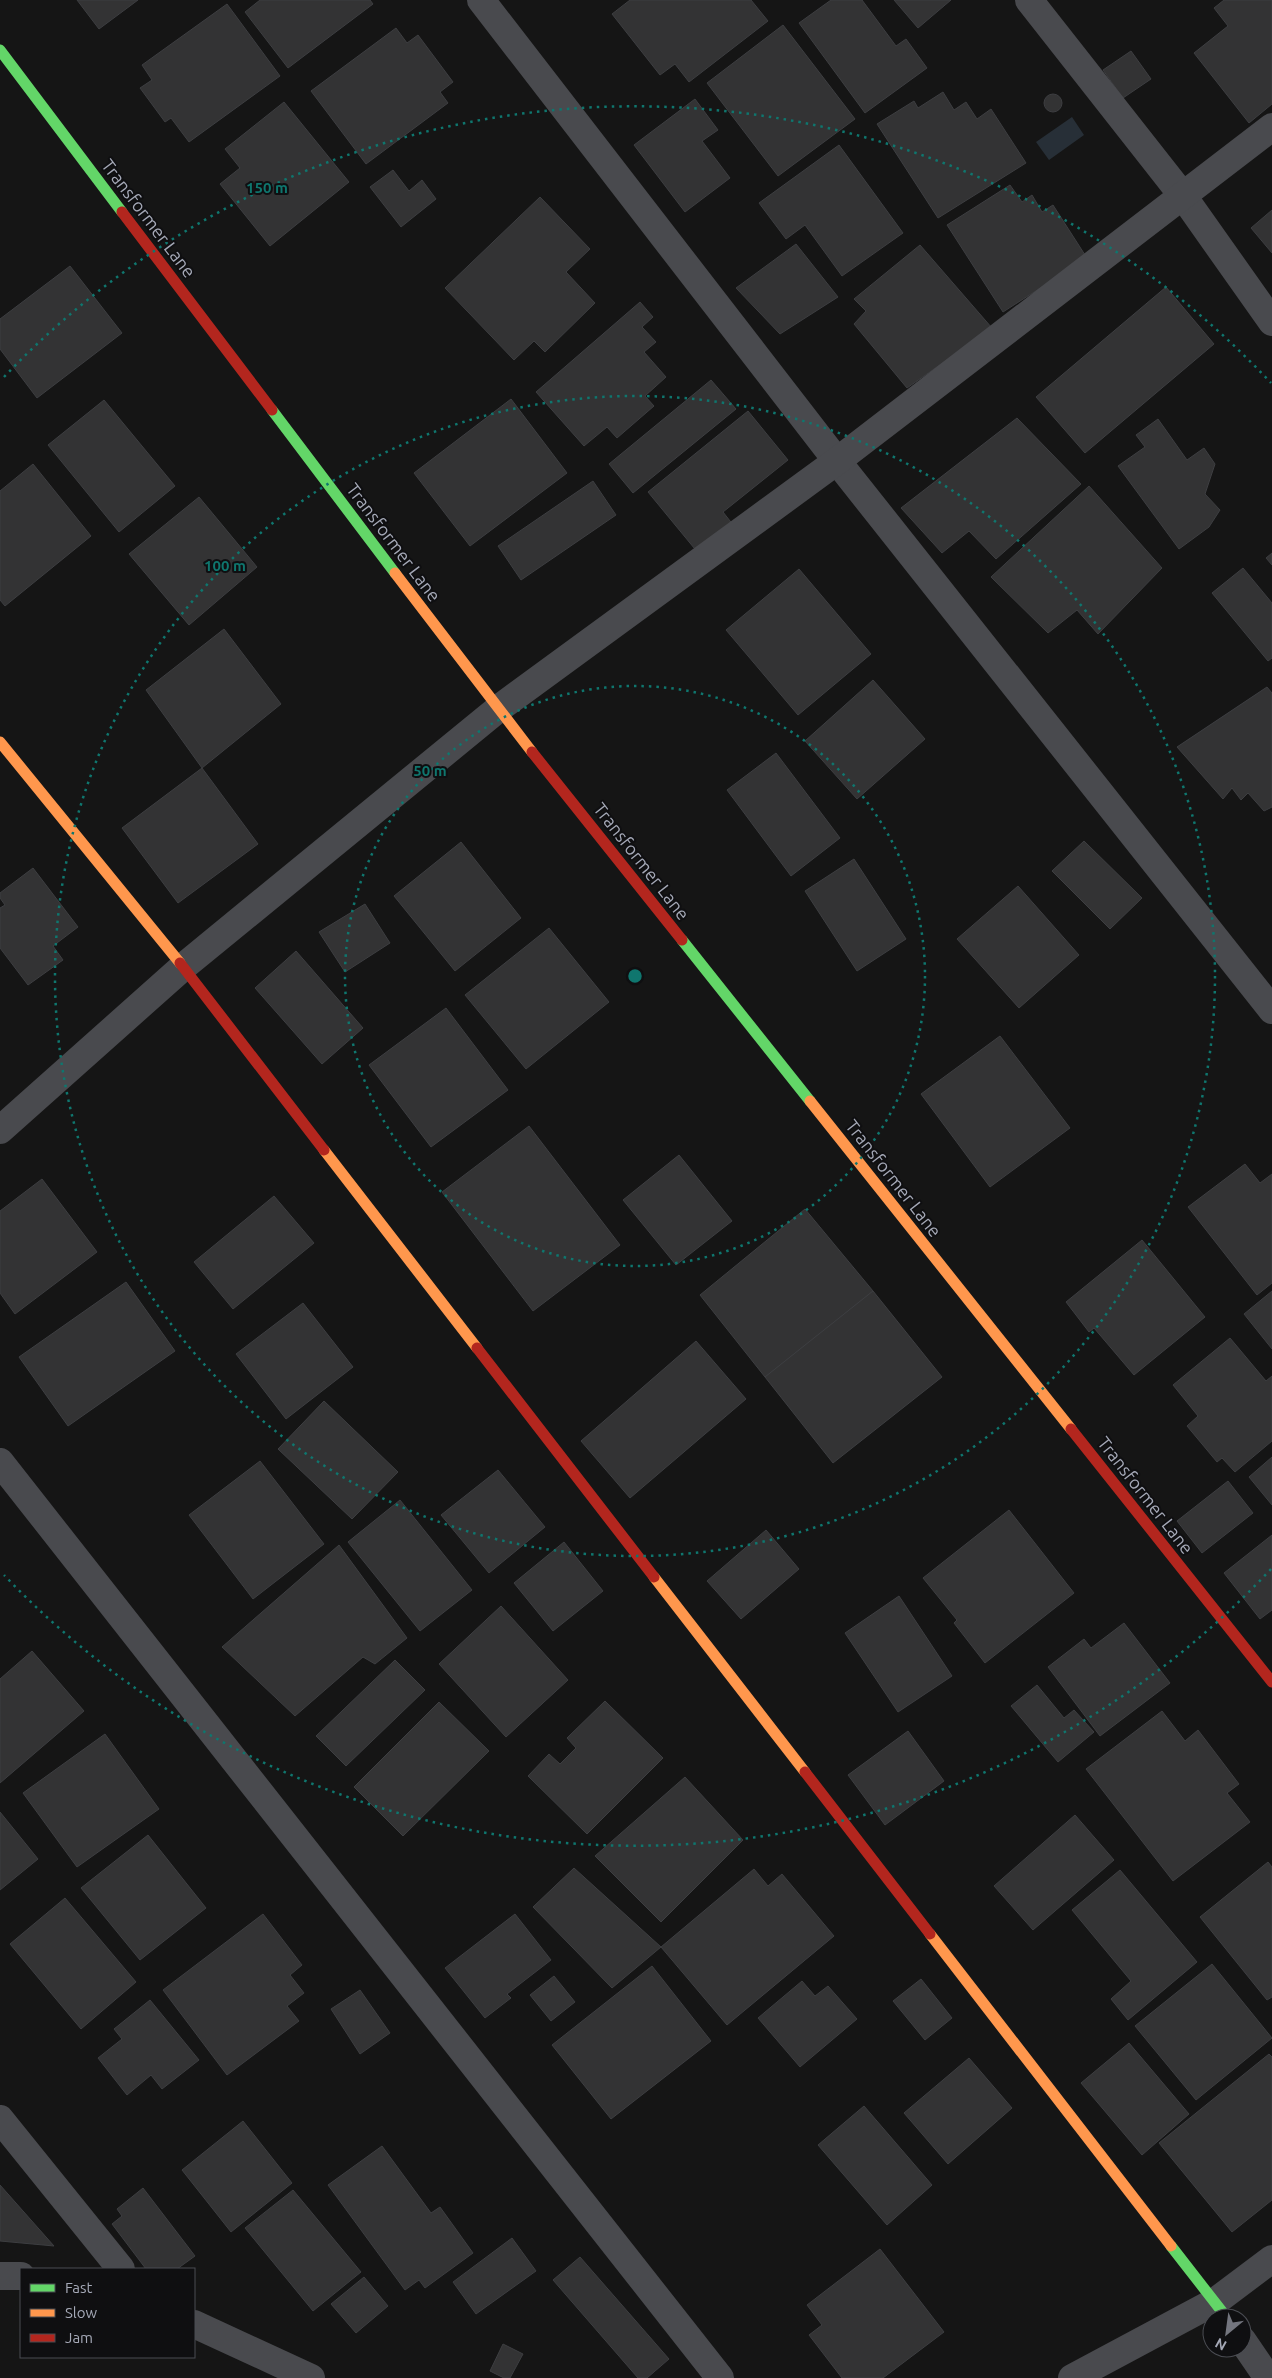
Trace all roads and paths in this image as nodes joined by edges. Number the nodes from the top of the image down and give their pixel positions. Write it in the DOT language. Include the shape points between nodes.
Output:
graph roads {
  1 [pos="481,0"];
  2 [pos="1029,0"];
  3 [pos="0,50"];
  4 [pos="1272,127"];
  5 [pos="1183,196"];
  6 [pos="1272,322"];
  7 [pos="837,462"];
  8 [pos="498,709"];
  9 [pos="0,742"];
  10 [pos="183,967"];
  11 [pos="1272,1010"];
  12 [pos="0,1130"];
  13 [pos="0,1462"];
  14 [pos="1272,1682"];
  15 [pos="0,2119"];
  16 [pos="1272,2259"];
  17 [pos="120,2268"];
  18 [pos="0,2276"];
  19 [pos="20,2276"];
  20 [pos="1220,2308"];
  21 [pos="1224,2308"];
  22 [pos="1202,2319"];
  23 [pos="195,2324"];
  24 [pos="1252,2355"];
  25 [pos="310,2378"];
  26 [pos="720,2378"];
  27 [pos="1072,2378"];
  28 [pos="1268,2378"];
  1 -- 7 [label="street"];
  2 -- 5 [label="street"];
  3 -- 8 [label="street, Transformer Lane"];
  4 -- 5 [label="street"];
  5 -- 6 [label="street"];
  5 -- 7 [label="street"];
  7 -- 8 [label="street"];
  7 -- 11 [label="street"];
  8 -- 10 [label="street"];
  8 -- 14 [label="street, Transformer Lane"];
  9 -- 10 [label="street"];
  10 -- 12 [label="street"];
  10 -- 20 [label="street"];
  13 -- 26 [label="street"];
  15 -- 17 [label="street"];
  16 -- 21 [label="street"];
  18 -- 19 [label="street"];
  22 -- 27 [label="street"];
  23 -- 25 [label="street"];
  24 -- 28 [label="street"];
}
